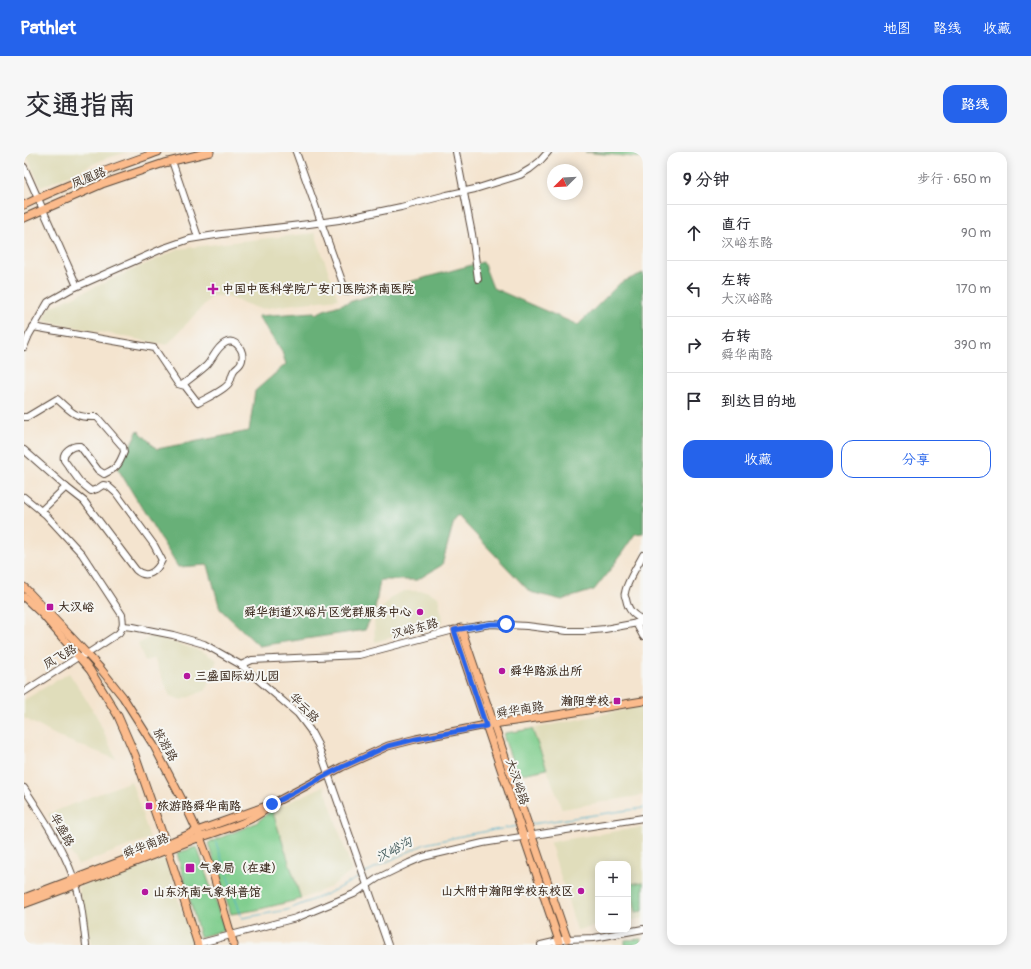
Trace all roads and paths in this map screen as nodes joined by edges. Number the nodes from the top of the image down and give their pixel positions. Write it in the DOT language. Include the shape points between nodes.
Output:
graph roads {
  1 [pos="158,152"];
  2 [pos="210,152"];
  3 [pos="296,152"];
  4 [pos="456,152"];
  5 [pos="548,152"];
  6 [pos="172,161"];
  7 [pos="24,167"];
  8 [pos="463,191"];
  9 [pos="38,198"];
  10 [pos="24,205"];
  11 [pos="43,210"];
  12 [pos="24,218"];
  13 [pos="321,223"];
  14 [pos="198,238"];
  15 [pos="478,279"];
  16 [pos="78,286"];
  17 [pos="346,292"];
  18 [pos="33,327"];
  19 [pos="24,347"];
  20 [pos="182,385"];
  21 [pos="24,417"];
  22 [pos="24,450"];
  23 [pos="66,487"];
  24 [pos="24,497"];
  25 [pos="41,511"];
  26 [pos="643,555"];
  27 [pos="24,588"];
  28 [pos="24,597"];
  29 [pos="641,622"];
  30 [pos="123,626"];
  31 [pos="458,629"];
  32 [pos="643,636"];
  33 [pos="87,654"];
  34 [pos="78,657"];
  35 [pos="241,665"];
  36 [pos="24,692"];
  37 [pos="643,701"];
  38 [pos="494,725"];
  39 [pos="486,726"];
  40 [pos="328,774"];
  41 [pos="24,788"];
  42 [pos="643,818"];
  43 [pos="198,834"];
  44 [pos="533,836"];
  45 [pos="524,837"];
  46 [pos="167,847"];
  47 [pos="75,882"];
  48 [pos="368,885"];
  49 [pos="24,898"];
  50 [pos="24,904"];
  51 [pos="643,929"];
  52 [pos="231,936"];
  53 [pos="594,938"];
  54 [pos="567,939"];
  55 [pos="559,941"];
  56 [pos="86,945"];
  57 [pos="198,945"];
  58 [pos="234,945"];
  59 [pos="388,945"];
  60 [pos="541,945"];
  61 [pos="593,945"];
  1 -- 9 [label="main road, 凤凰路"];
  2 -- 6 [label="main road, 凤凰路"];
  3 -- 13 [label="street"];
  4 -- 8 [label="street"];
  5 -- 8 [label="street" via="520,175"];
  6 -- 11 [label="main road, 凤凰路" via="102,184"];
  6 -- 14 [label="street"];
  7 -- 9 [label="street"];
  8 -- 13 [label="street"];
  8 -- 15 [label="street"];
  9 -- 10 [label="main road, 凤凰路"];
  9 -- 11 [label="street"];
  11 -- 12 [label="main road, 凤凰路"];
  11 -- 16 [label="street"];
  13 -- 14 [label="street"];
  13 -- 17 [label="street"];
  14 -- 16 [label="street" via="164,248"];
  16 -- 18 [label="street" via="48,302"];
  18 -- 19 [label="street"];
  18 -- 20 [label="street" via="154,348 178,384"];
  20 -- 20 [label="street" via="198,403 225,387 243,358 237,343 232,341 219,348 206,365"];
  21 -- 23 [label="street" via="57,399 74,414 97,417 124,452 116,468 104,474 80,446 65,452 64,460 80,482 91,491 103,485 116,493 154,545 162,560 159,566 146,575 140,574 84,501"];
  22 -- 23 [label="street"];
  23 -- 25 [label="street"];
  24 -- 25 [label="street"];
  25 -- 30 [label="street" via="82,554 122,615"];
  26 -- 29 [label="street" via="624,594 631,612"];
  27 -- 33 [label="main road, 旅游路"];
  28 -- 34 [label="main road" via="43,615"];
  29 -- 31 [label="street, 汉峪东路" via="583,631 506,624"];
  29 -- 32 [label="street"];
  30 -- 33 [label="street" via="118,633"];
  30 -- 35 [label="street, 华云路" via="173,635 204,644"];
  31 -- 35 [label="street, 汉峪东路" via="359,655 252,660"];
  31 -- 38 [label="main road, 大汉峪路"];
  31 -- 39 [label="main road, 大汉峪路"];
  33 -- 34 [label="street, 凤飞路"];
  33 -- 43 [label="main road, 旅游路" via="123,698 154,746"];
  34 -- 36 [label="street, 凤飞路"];
  34 -- 46 [label="main road" via="90,670 118,716 135,755"];
  35 -- 40 [label="street, 华云路" via="298,714 318,745"];
  37 -- 38 [label="main road, 舜华南路"];
  38 -- 39 [label="main road, 舜华南路"];
  38 -- 44 [label="main road, 大汉峪路"];
  39 -- 40 [label="main road, 舜华南路" via="388,746"];
  39 -- 45 [label="main road, 大汉峪路"];
  40 -- 43 [label="main road, 舜华南路" via="237,825"];
  40 -- 48 [label="street, 华云路"];
  41 -- 47 [label="street, 华盛路" via="60,846"];
  42 -- 44 [label="street"];
  43 -- 46 [label="main road, 舜华南路"];
  43 -- 52 [label="main road, 旅游路" via="212,870"];
  44 -- 45 [label="street"];
  44 -- 54 [label="main road, 大汉峪路"];
  45 -- 48 [label="street" via="483,843 423,857"];
  45 -- 55 [label="main road, 大汉峪路"];
  46 -- 47 [label="main road, 舜华南路"];
  46 -- 57 [label="main road"];
  47 -- 49 [label="main road, 舜华南路"];
  47 -- 50 [label="main road, 舜华南路"];
  47 -- 56 [label="street, 华盛路" via="82,910"];
  48 -- 52 [label="street" via="354,894 296,918"];
  48 -- 59 [label="street, 华云路"];
  51 -- 53 [label="street"];
  52 -- 57 [label="street"];
  52 -- 58 [label="main road, 旅游路"];
  53 -- 54 [label="street"];
  53 -- 61 [label="street"];
  54 -- 55 [label="street"];
  55 -- 60 [label="street"];
}
